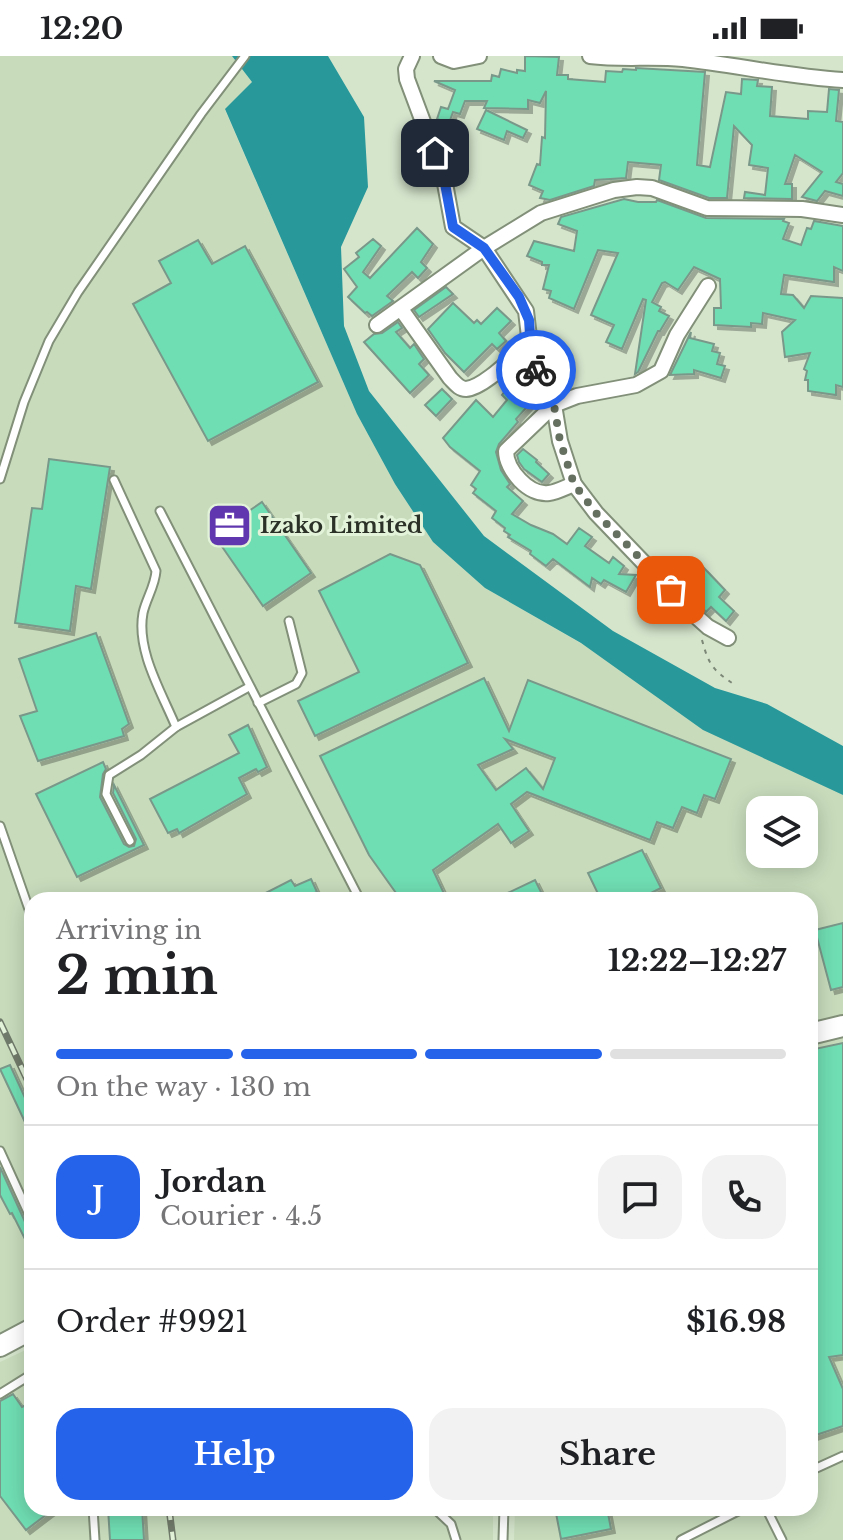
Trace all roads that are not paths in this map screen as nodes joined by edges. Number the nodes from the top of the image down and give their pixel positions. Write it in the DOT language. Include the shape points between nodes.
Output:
graph roads {
  1 [pos="245,56"];
  2 [pos="412,56"];
  3 [pos="441,56"];
  4 [pos="479,56"];
  5 [pos="590,56"];
  6 [pos="843,80"];
  7 [pos="843,215"];
  8 [pos="484,248"];
  9 [pos="708,286"];
  10 [pos="401,309"];
  11 [pos="377,325"];
  12 [pos="531,342"];
  13 [pos="554,405"];
  14 [pos="0,479"];
  15 [pos="114,480"];
  16 [pos="574,484"];
  17 [pos="160,511"];
  18 [pos="289,621"];
  19 [pos="728,638"];
  20 [pos="249,687"];
  21 [pos="258,703"];
  22 [pos="176,727"];
  23 [pos="0,826"];
  24 [pos="130,841"];
  25 [pos="356,892"];
  26 [pos="24,895"];
  27 [pos="843,1026"];
  28 [pos="818,1032"];
  29 [pos="0,1151"];
  30 [pos="24,1204"];
  31 [pos="24,1333"];
  32 [pos="0,1346"];
  33 [pos="24,1379"];
  34 [pos="0,1394"];
  35 [pos="843,1456"];
  36 [pos="818,1467"];
  37 [pos="94,1516"];
  38 [pos="442,1516"];
  39 [pos="504,1516"];
  40 [pos="728,1516"];
  41 [pos="770,1516"];
  42 [pos="95,1540"];
  43 [pos="456,1540"];
  44 [pos="503,1540"];
  45 [pos="681,1540"];
  46 [pos="782,1540"];
  1 -- 14 [label="lane" via="49,341"];
  2 -- 8 [label="street" via="407,79 444,178 453,227"];
  3 -- 4 [label="street" via="454,61"];
  5 -- 6 [label="street" via="676,58"];
  7 -- 8 [label="street" via="707,208 637,187 541,213"];
  8 -- 10 [label="street"];
  8 -- 12 [label="street" via="526,311"];
  9 -- 13 [label="street" via="661,371 636,385"];
  10 -- 11 [label="street"];
  10 -- 12 [label="street" via="450,378 465,389 480,384"];
  12 -- 13 [label="street" via="532,363"];
  13 -- 16 [label="street"];
  13 -- 16 [label="street" via="506,451 506,460 537,493"];
  15 -- 22 [label="lane" via="156,571 142,633"];
  16 -- 19 [label="street" via="689,610"];
  17 -- 20 [label="lane"];
  18 -- 21 [label="lane" via="300,679"];
  20 -- 21 [label="lane"];
  20 -- 22 [label="lane"];
  21 -- 25 [label="lane"];
  22 -- 24 [label="lane" via="109,775 106,794"];
  23 -- 26 [label="lane"];
  27 -- 28 [label="street"];
  29 -- 30 [label="lane"];
  31 -- 32 [label="street"];
  33 -- 34 [label="lane"];
  35 -- 36 [label="lane"];
  37 -- 42 [label="lane"];
  38 -- 43 [label="lane"];
  39 -- 44 [label="lane"];
  40 -- 45 [label="lane"];
  41 -- 46 [label="lane"];
}
